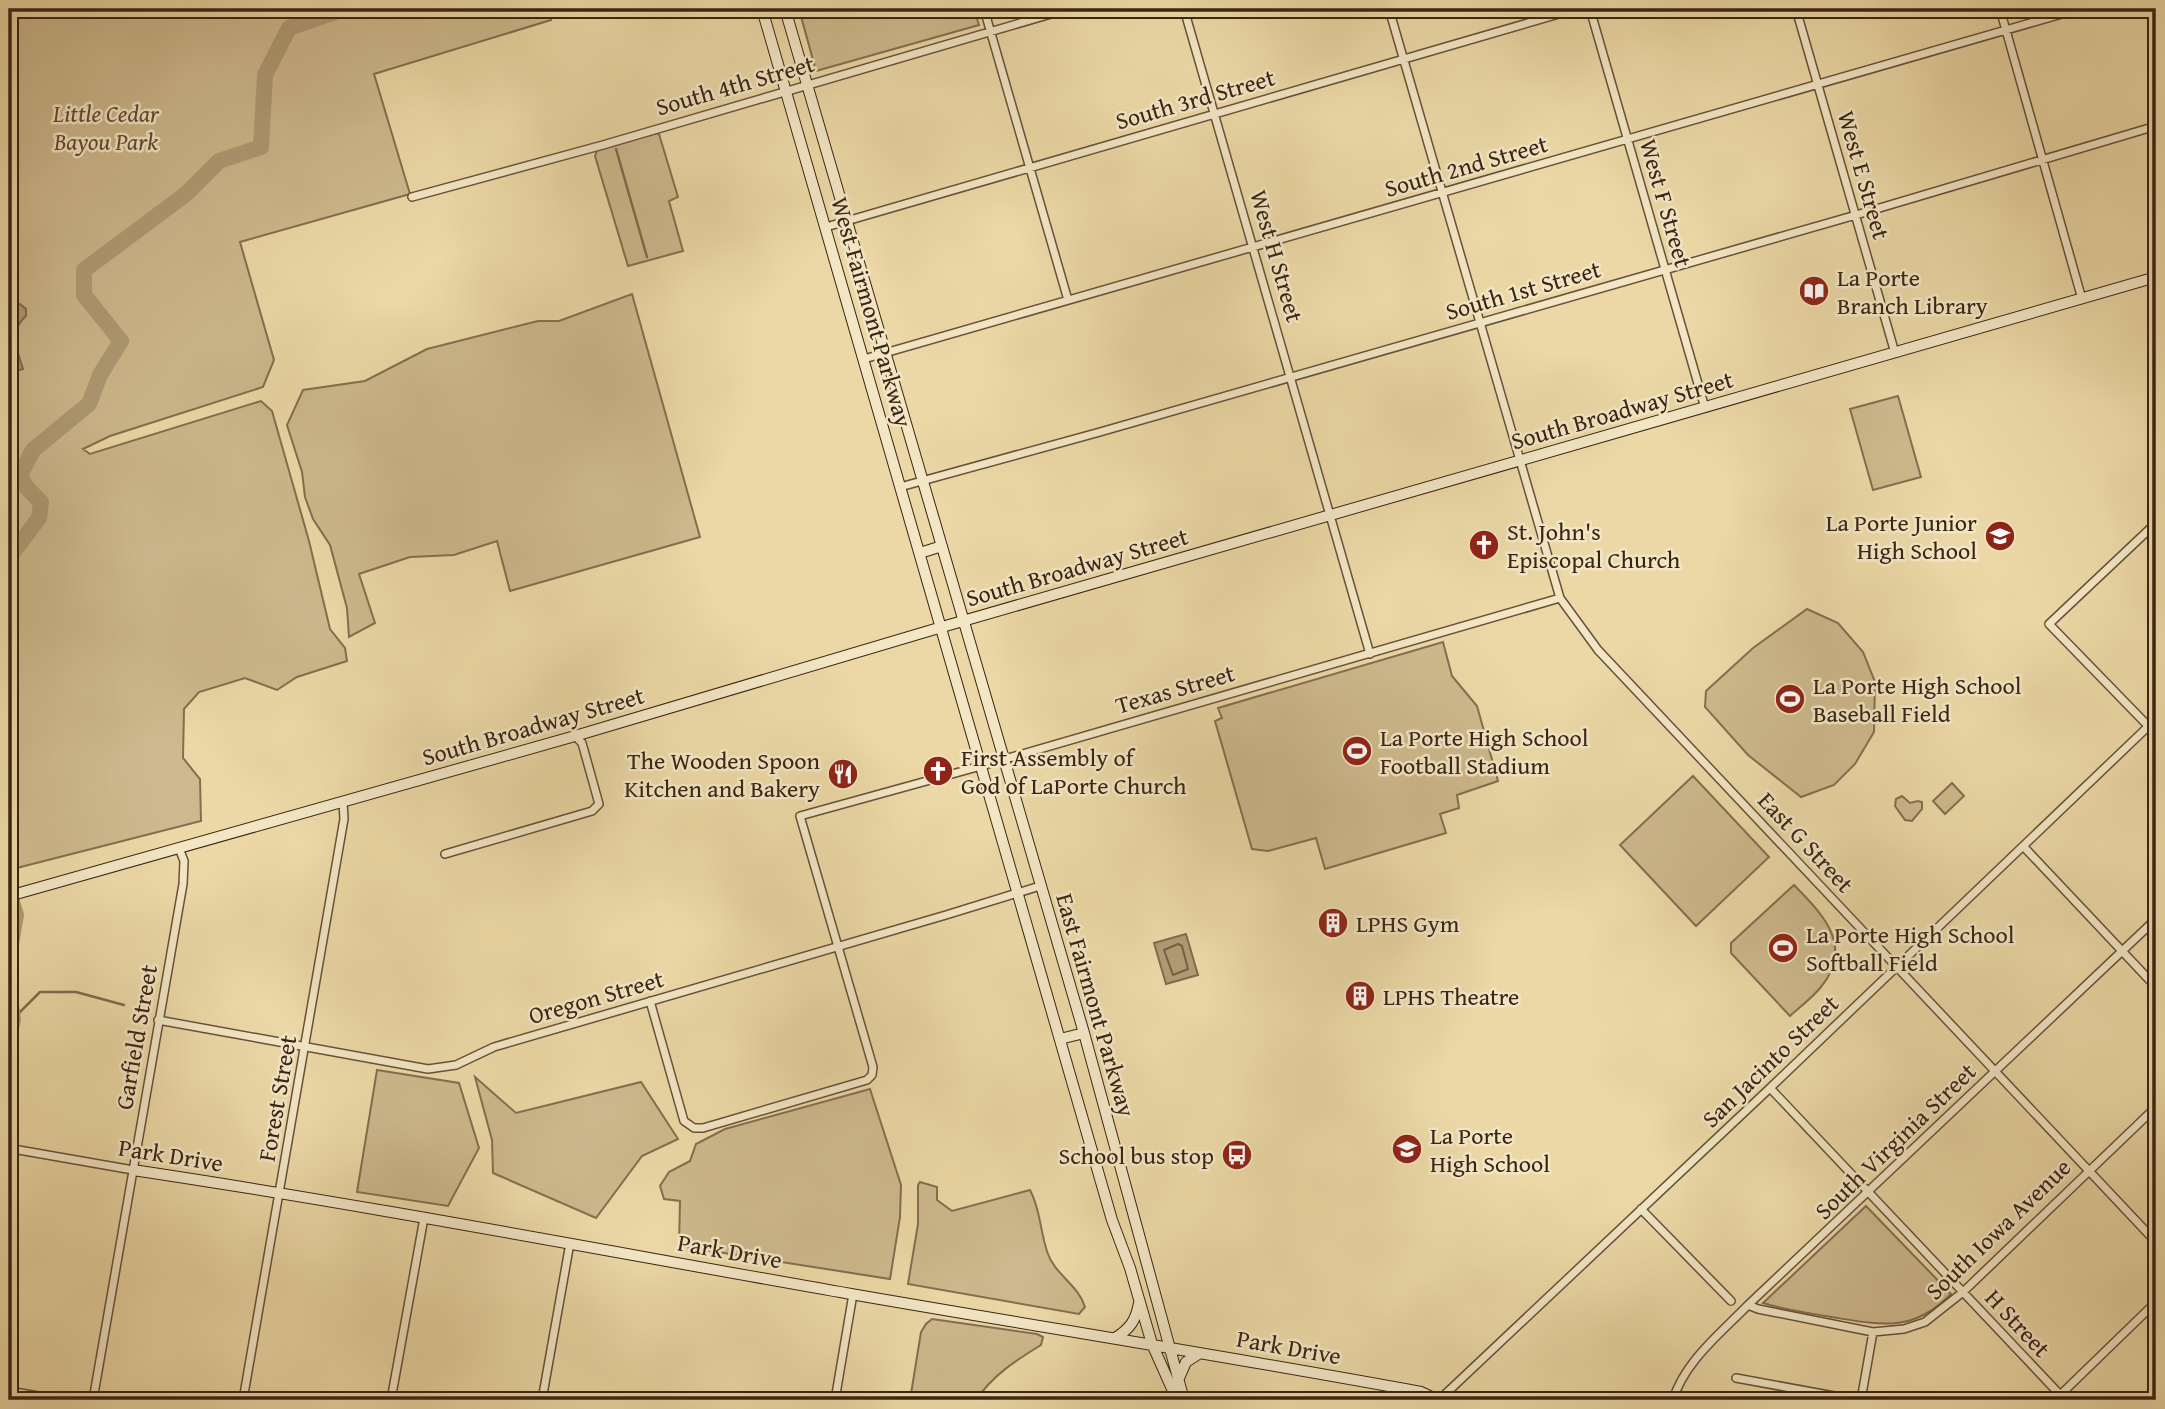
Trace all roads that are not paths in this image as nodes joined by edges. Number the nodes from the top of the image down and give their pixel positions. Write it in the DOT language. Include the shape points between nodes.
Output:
graph roads {
  1 [pos="762,9"];
  2 [pos="785,9"];
  3 [pos="984,9"];
  4 [pos="1068,9"];
  5 [pos="1184,9"];
  6 [pos="1389,9"];
  7 [pos="1576,9"];
  8 [pos="1590,9"];
  9 [pos="1796,9"];
  10 [pos="2000,9"];
  11 [pos="2079,9"];
  12 [pos="2006,30"];
  13 [pos="990,31"];
  14 [pos="1403,58"];
  15 [pos="807,84"];
  16 [pos="1818,84"];
  17 [pos="786,90"];
  18 [pos="1214,113"];
  19 [pos="2156,126"];
  20 [pos="1628,139"];
  21 [pos="2043,159"];
  22 [pos="1030,168"];
  23 [pos="1442,192"];
  24 [pos="412,197"];
  25 [pos="1856,215"];
  26 [pos="847,220"];
  27 [pos="826,227"];
  28 [pos="1254,247"];
  29 [pos="1665,270"];
  30 [pos="2156,277"];
  31 [pos="2082,299"];
  32 [pos="1068,300"];
  33 [pos="1480,322"];
  34 [pos="1895,353"];
  35 [pos="885,354"];
  36 [pos="864,359"];
  37 [pos="1292,377"];
  38 [pos="1705,408"];
  39 [pos="1520,462"];
  40 [pos="923,482"];
  41 [pos="900,486"];
  42 [pos="1330,515"];
  43 [pos="2156,523"];
  44 [pos="942,546"];
  45 [pos="920,553"];
  46 [pos="1560,598"];
  47 [pos="965,621"];
  48 [pos="942,627"];
  49 [pos="1370,654"];
  50 [pos="2156,719"];
  51 [pos="2148,726"];
  52 [pos="2156,734"];
  53 [pos="575,736"];
  54 [pos="1004,758"];
  55 [pos="981,766"];
  56 [pos="343,801"];
  57 [pos="2024,847"];
  58 [pos="178,848"];
  59 [pos="445,854"];
  60 [pos="1040,886"];
  61 [pos="1018,894"];
  62 [pos="9,896"];
  63 [pos="2156,919"];
  64 [pos="838,947"];
  65 [pos="2122,951"];
  66 [pos="1896,966"];
  67 [pos="2156,987"];
  68 [pos="650,1001"];
  69 [pos="158,1020"];
  70 [pos="1084,1033"];
  71 [pos="1060,1039"];
  72 [pos="305,1046"];
  73 [pos="1995,1072"];
  74 [pos="1770,1088"];
  75 [pos="2156,1107"];
  76 [pos="13,1149"];
  77 [pos="132,1170"];
  78 [pos="2088,1170"];
  79 [pos="280,1192"];
  80 [pos="1869,1193"];
  81 [pos="1641,1209"];
  82 [pos="424,1218"];
  83 [pos="2156,1242"];
  84 [pos="570,1243"];
  85 [pos="1963,1292"];
  86 [pos="853,1294"];
  87 [pos="1731,1300"];
  88 [pos="1140,1302"];
  89 [pos="2156,1302"];
  90 [pos="1748,1305"];
  91 [pos="1873,1332"];
  92 [pos="1115,1338"];
  93 [pos="1152,1343"];
  94 [pos="1172,1348"];
  95 [pos="1200,1353"];
  96 [pos="1736,1378"];
  97 [pos="1179,1380"];
  98 [pos="9,1391"];
  99 [pos="2060,1399"];
  100 [pos="61,1400"];
  101 [pos="93,1400"];
  102 [pos="243,1400"];
  103 [pos="391,1400"];
  104 [pos="542,1400"];
  105 [pos="835,1400"];
  106 [pos="1177,1400"];
  107 [pos="1185,1400"];
  108 [pos="1438,1400"];
  109 [pos="1673,1400"];
  110 [pos="1859,1400"];
  1 -- 17 [label="main road, West Fairmont Parkway"];
  2 -- 15 [label="main road, West Fairmont Parkway"];
  3 -- 13 [label="street"];
  4 -- 13 [label="street, South 4th Street"];
  5 -- 18 [label="street, West H Street"];
  6 -- 14 [label="street, East G Street"];
  7 -- 14 [label="street, South 3rd Street"];
  8 -- 20 [label="street, West F Street"];
  9 -- 16 [label="street, West E Street"];
  10 -- 12 [label="street"];
  11 -- 12 [label="street, South 2nd Street"];
  12 -- 16 [label="street, South 2nd Street"];
  12 -- 21 [label="street"];
  13 -- 15 [label="street, South 4th Street"];
  13 -- 22 [label="street"];
  14 -- 18 [label="street, South 3rd Street"];
  14 -- 23 [label="street, East G Street"];
  15 -- 17 [label="street, South 4th Street"];
  15 -- 26 [label="main road, West Fairmont Parkway"];
  16 -- 20 [label="street, South 2nd Street"];
  16 -- 25 [label="street, West E Street"];
  17 -- 24 [label="street, South 4th Street"];
  17 -- 27 [label="main road, West Fairmont Parkway"];
  18 -- 22 [label="street, South 3rd Street"];
  18 -- 28 [label="street, West H Street"];
  19 -- 21 [label="street, South 1st Street"];
  20 -- 23 [label="street, South 2nd Street"];
  20 -- 29 [label="street, West F Street"];
  21 -- 25 [label="street, South 1st Street"];
  21 -- 31 [label="street"];
  22 -- 26 [label="street, South 3rd Street"];
  22 -- 32 [label="street"];
  23 -- 28 [label="street, South 2nd Street"];
  23 -- 33 [label="street, East G Street"];
  25 -- 29 [label="street, South 1st Street"];
  25 -- 34 [label="street, West E Street"];
  26 -- 27 [label="street, South 3rd Street"];
  26 -- 35 [label="main road, West Fairmont Parkway"];
  27 -- 36 [label="main road, West Fairmont Parkway"];
  28 -- 32 [label="street, South 2nd Street"];
  28 -- 37 [label="street, West H Street"];
  29 -- 33 [label="street, South 1st Street"];
  29 -- 38 [label="street, West F Street"];
  30 -- 31 [label="main road, South Broadway Street"];
  31 -- 34 [label="main road, South Broadway Street"];
  32 -- 35 [label="street, South 2nd Street"];
  33 -- 37 [label="street, South 1st Street"];
  33 -- 39 [label="street, East G Street"];
  34 -- 38 [label="main road, South Broadway Street"];
  35 -- 36 [label="street, South 2nd Street"];
  35 -- 40 [label="main road, West Fairmont Parkway"];
  36 -- 41 [label="main road, West Fairmont Parkway"];
  37 -- 40 [label="street, South 1st Street"];
  37 -- 42 [label="street, West H Street"];
  38 -- 39 [label="main road, South Broadway Street"];
  39 -- 42 [label="main road, South Broadway Street"];
  39 -- 46 [label="street, East G Street"];
  40 -- 41 [label="street, South 1st Street"];
  40 -- 44 [label="main road, West Fairmont Parkway"];
  41 -- 45 [label="main road, West Fairmont Parkway"];
  42 -- 47 [label="main road, South Broadway Street"];
  42 -- 49 [label="street, West H Street"];
  43 -- 51 [label="street" via="2049,624"];
  44 -- 45 [label="main road"];
  44 -- 47 [label="main road, West Fairmont Parkway"];
  45 -- 48 [label="main road, West Fairmont Parkway"];
  46 -- 49 [label="street, Texas Street"];
  46 -- 66 [label="street, East G Street" via="1598,650"];
  47 -- 48 [label="main road, South Broadway Street"];
  47 -- 54 [label="main road, East Fairmont Parkway"];
  48 -- 53 [label="main road, South Broadway Street"];
  48 -- 55 [label="main road, East Fairmont Parkway"];
  49 -- 54 [label="street, Texas Street"];
  50 -- 51 [label="street, San Jacinto Street"];
  51 -- 52 [label="street"];
  51 -- 57 [label="street, San Jacinto Street"];
  53 -- 56 [label="main road, South Broadway Street"];
  53 -- 59 [label="street" via="582,743 599,804 592,811"];
  54 -- 55 [label="street, Texas Street"];
  54 -- 60 [label="main road, East Fairmont Parkway"];
  55 -- 61 [label="main road, East Fairmont Parkway"];
  55 -- 64 [label="street, Texas Street" via="800,816"];
  56 -- 58 [label="main road, South Broadway Street"];
  56 -- 72 [label="street, Forest Street" via="344,820"];
  57 -- 65 [label="street"];
  57 -- 66 [label="street, San Jacinto Street"];
  58 -- 62 [label="main road, South Broadway Street"];
  58 -- 69 [label="street, Garfield Street" via="184,861 183,884"];
  60 -- 61 [label="street, Oregon Street"];
  60 -- 70 [label="main road, East Fairmont Parkway"];
  61 -- 64 [label="street, Oregon Street"];
  61 -- 71 [label="main road, East Fairmont Parkway"];
  63 -- 65 [label="street, South Virginia Street"];
  64 -- 68 [label="street, Oregon Street"];
  64 -- 68 [label="street" via="872,1074 867,1080 703,1128 684,1121"];
  65 -- 67 [label="street"];
  65 -- 73 [label="street, South Virginia Street"];
  66 -- 73 [label="street, East G Street"];
  66 -- 74 [label="street, San Jacinto Street"];
  68 -- 72 [label="street, Oregon Street" via="494,1047 456,1065 428,1069"];
  69 -- 72 [label="street, Oregon Street"];
  69 -- 77 [label="street, Garfield Street"];
  70 -- 71 [label="main road"];
  70 -- 94 [label="main road, East Fairmont Parkway"];
  71 -- 88 [label="main road, East Fairmont Parkway"];
  72 -- 79 [label="street, Forest Street"];
  73 -- 78 [label="street, East G Street"];
  73 -- 80 [label="street, South Virginia Street"];
  74 -- 80 [label="street, H Street"];
  74 -- 81 [label="street, San Jacinto Street"];
  75 -- 78 [label="street, South Iowa Avenue"];
  76 -- 77 [label="street, Park Drive"];
  77 -- 79 [label="main road, Park Drive"];
  77 -- 101 [label="street, Garfield Street"];
  78 -- 83 [label="street, East G Street"];
  78 -- 85 [label="street, South Iowa Avenue"];
  79 -- 82 [label="main road, Park Drive"];
  79 -- 102 [label="street, Forest Street"];
  80 -- 85 [label="street, H Street"];
  80 -- 90 [label="street, South Virginia Street"];
  81 -- 87 [label="street"];
  81 -- 108 [label="street, San Jacinto Street"];
  82 -- 84 [label="main road, Park Drive"];
  82 -- 103 [label="street"];
  84 -- 86 [label="main road, Park Drive"];
  84 -- 104 [label="street"];
  85 -- 91 [label="street, South Iowa Avenue" via="1926,1322"];
  85 -- 99 [label="street, H Street"];
  86 -- 92 [label="main road, Park Drive"];
  86 -- 105 [label="street"];
  88 -- 92 [label="main road" via="1129,1329"];
  88 -- 93 [label="main road, East Fairmont Parkway"];
  89 -- 99 [label="street"];
  90 -- 91 [label="street, South Iowa Avenue"];
  90 -- 109 [label="street, South Virginia Street" via="1692,1363"];
  91 -- 110 [label="street"];
  92 -- 93 [label="main road, Park Drive"];
  93 -- 94 [label="main road, Park Drive"];
  93 -- 106 [label="main road, East Fairmont Parkway"];
  94 -- 95 [label="main road, Park Drive"];
  94 -- 97 [label="main road, East Fairmont Parkway"];
  95 -- 97 [label="main road" via="1186,1362"];
  95 -- 108 [label="main road, Park Drive" via="1416,1391"];
  96 -- 110 [label="street"];
  97 -- 107 [label="main road, East Fairmont Parkway"];
  98 -- 100 [label="street"];
}
